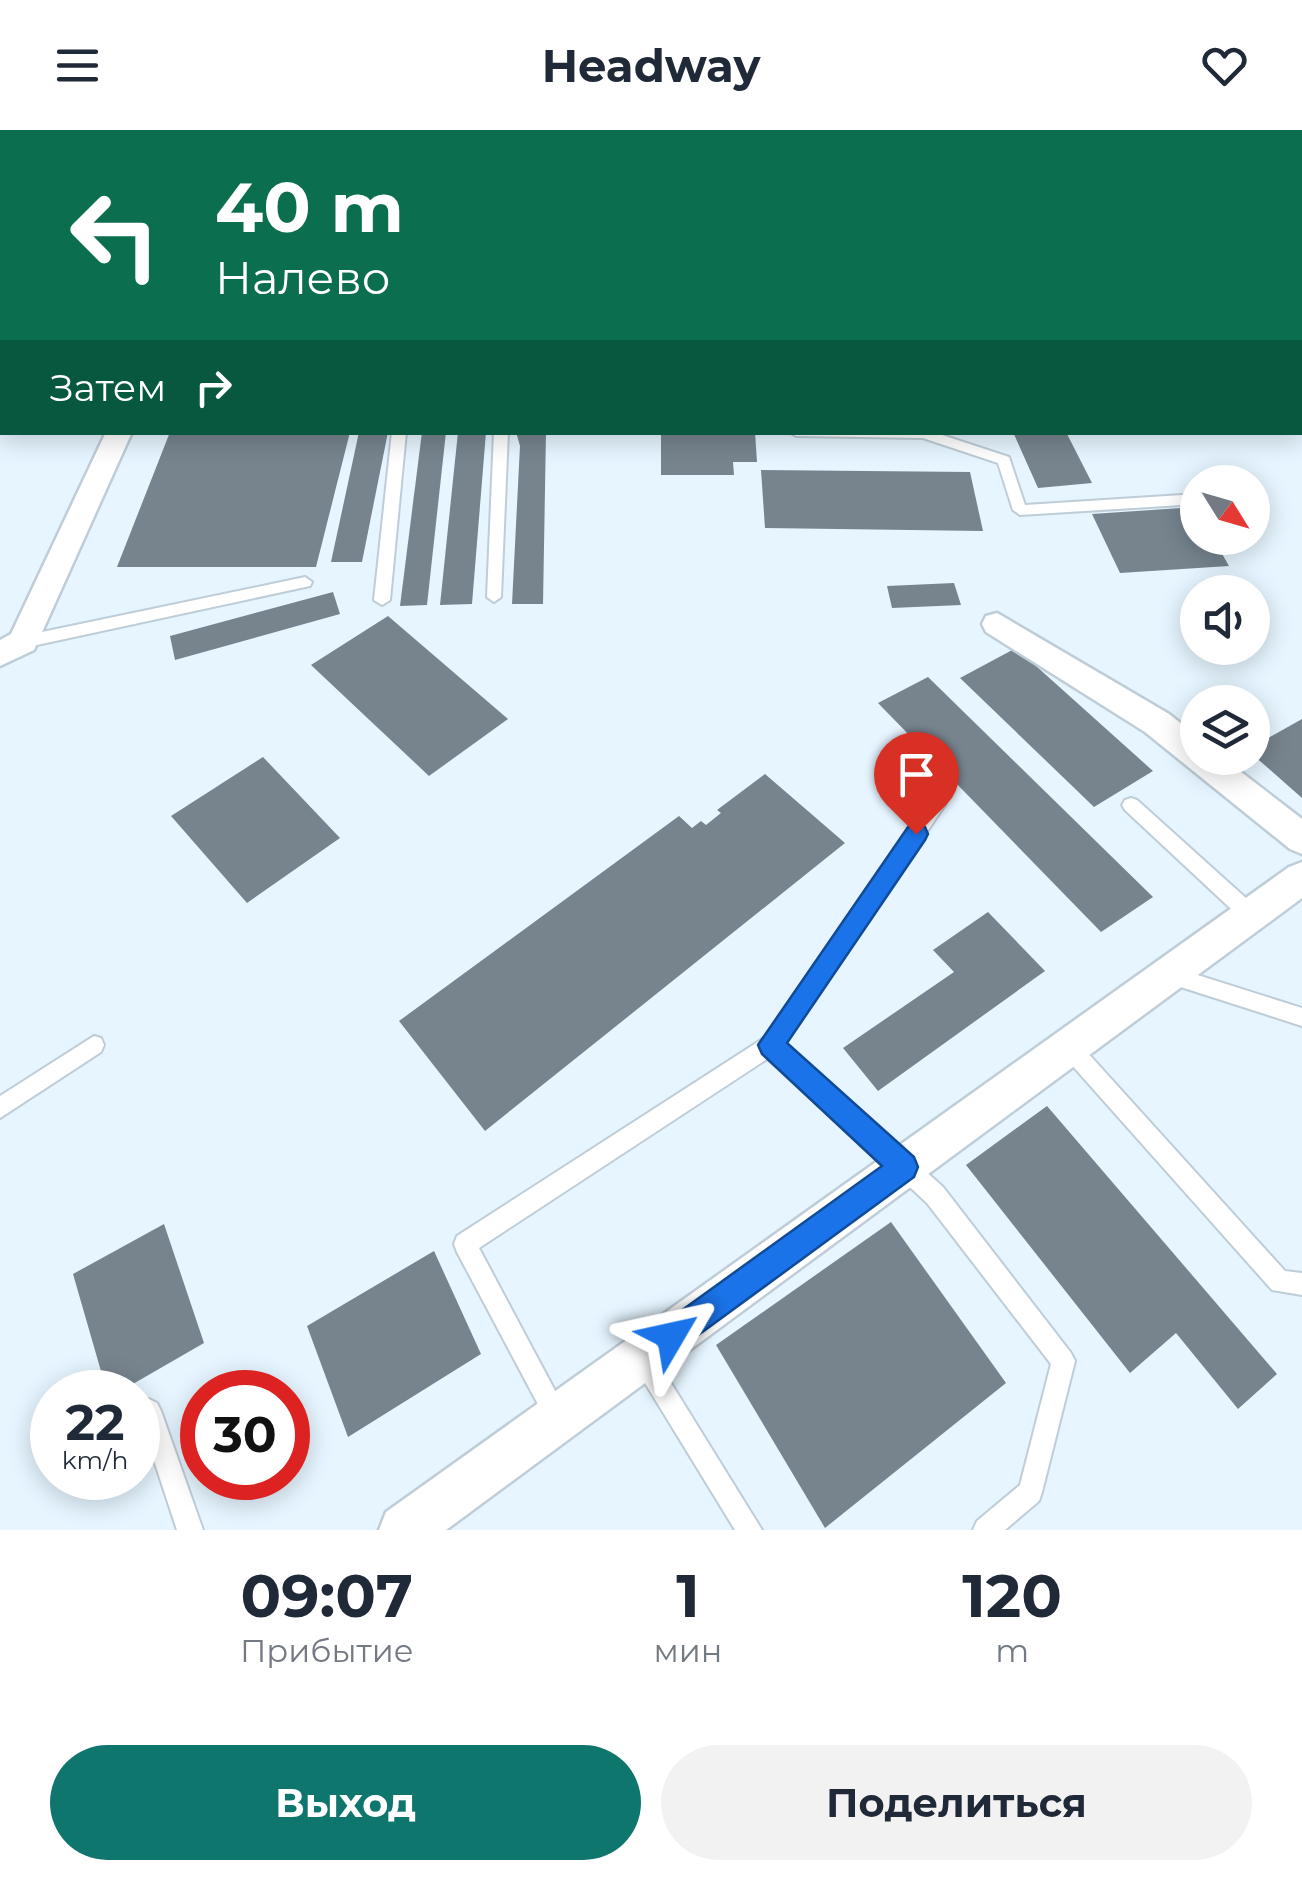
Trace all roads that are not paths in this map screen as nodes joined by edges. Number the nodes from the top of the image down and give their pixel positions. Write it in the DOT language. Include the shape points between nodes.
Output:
graph roads {
  1 [pos="118,435"];
  2 [pos="399,435"];
  3 [pos="502,435"];
  4 [pos="927,435"];
  5 [pos="1180,500"];
  6 [pos="305,582"];
  7 [pos="494,598"];
  8 [pos="382,600"];
  9 [pos="997,624"];
  10 [pos="12,648"];
  11 [pos="1180,741"];
  12 [pos="1223,775"];
  13 [pos="937,803"];
  14 [pos="1131,806"];
  15 [pos="1302,839"];
  16 [pos="1302,878"];
  17 [pos="1251,915"];
  18 [pos="1168,974"];
  19 [pos="1302,1017"];
  20 [pos="771,1045"];
  21 [pos="94,1046"];
  22 [pos="1069,1047"];
  23 [pos="0,1108"];
  24 [pos="904,1167"];
  25 [pos="1302,1284"];
  26 [pos="642,1357"];
  27 [pos="558,1418"];
  28 [pos="160,1444"];
  29 [pos="190,1530"];
  30 [pos="404,1530"];
  31 [pos="748,1530"];
  32 [pos="986,1530"];
  1 -- 10 [label="street"];
  2 -- 8 [label="lane"];
  3 -- 7 [label="lane"];
  4 -- 5 [label="lane" via="1004,460 1020,510"];
  6 -- 10 [label="lane"];
  9 -- 11 [label="street"];
  12 -- 15 [label="street"];
  13 -- 20 [label="lane"];
  14 -- 17 [label="lane"];
  16 -- 17 [label="street"];
  17 -- 18 [label="street"];
  18 -- 19 [label="lane"];
  18 -- 22 [label="street"];
  20 -- 24 [label="lane"];
  20 -- 27 [label="lane" via="465,1244"];
  21 -- 23 [label="lane"];
  22 -- 24 [label="street"];
  22 -- 25 [label="lane" via="1280,1282"];
  24 -- 26 [label="street"];
  24 -- 32 [label="lane" via="934,1195 1064,1360 1030,1492"];
  26 -- 27 [label="street"];
  26 -- 31 [label="lane"];
  27 -- 30 [label="street"];
  28 -- 29 [label="lane"];
}
